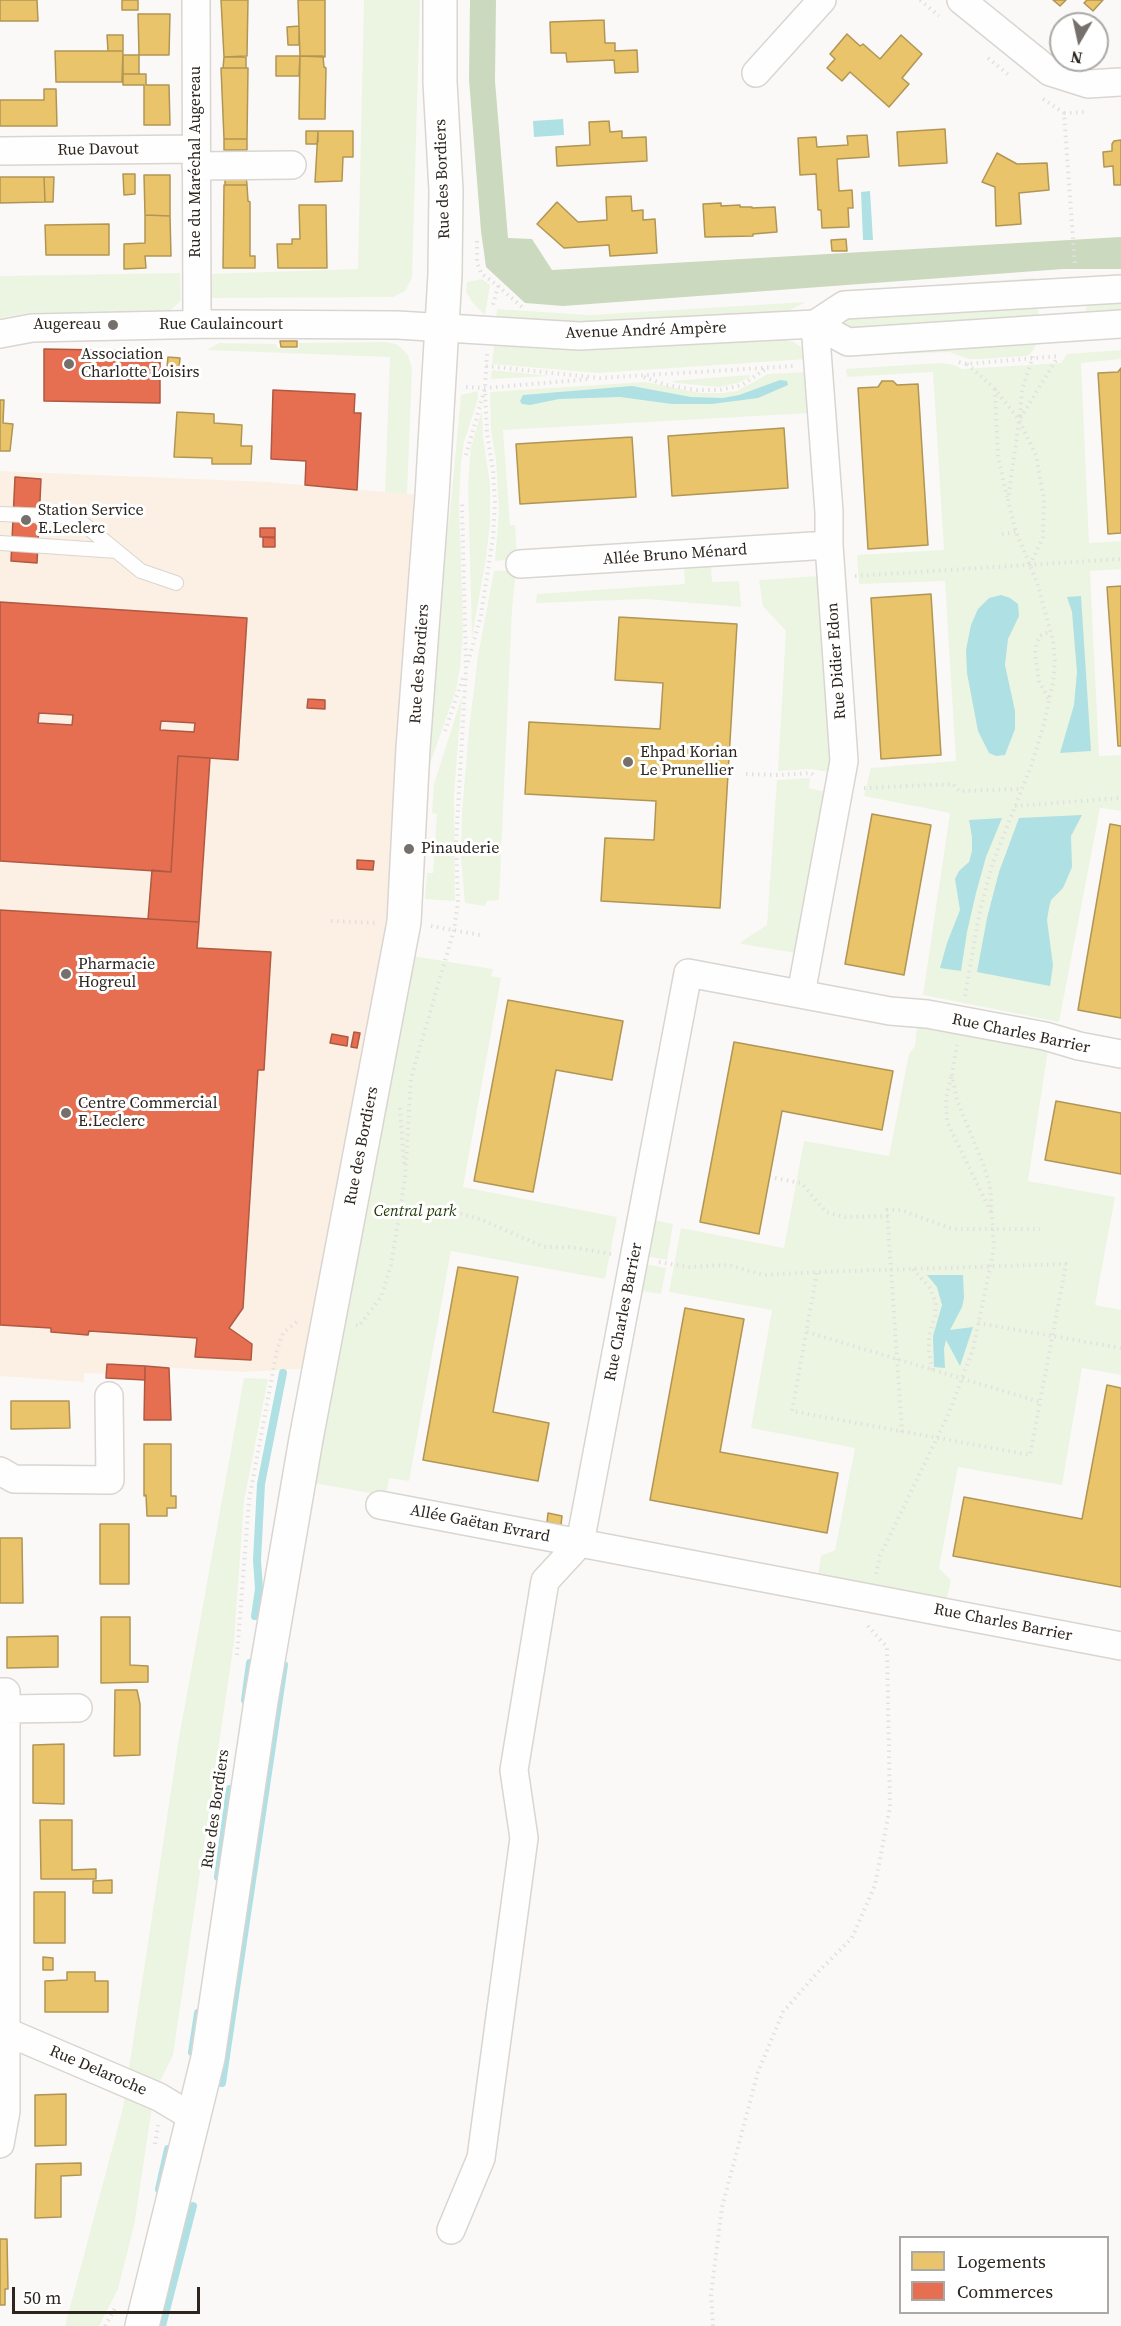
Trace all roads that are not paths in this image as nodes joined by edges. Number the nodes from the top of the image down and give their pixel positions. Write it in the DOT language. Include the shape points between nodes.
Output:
graph roads {
  1 [pos="196,0"];
  2 [pos="440,0"];
  3 [pos="822,0"];
  4 [pos="962,0"];
  5 [pos="756,73"];
  6 [pos="1121,82"];
  7 [pos="0,151"];
  8 [pos="196,157"];
  9 [pos="292,165"];
  10 [pos="1121,289"];
  11 [pos="197,324"];
  12 [pos="815,324"];
  13 [pos="1121,324"];
  14 [pos="442,327"];
  15 [pos="0,334"];
  16 [pos="0,514"];
  17 [pos="0,543"];
  18 [pos="829,545"];
  19 [pos="117,551"];
  20 [pos="520,564"];
  21 [pos="176,583"];
  22 [pos="801,994"];
  23 [pos="1121,1054"];
  24 [pos="109,1396"];
  25 [pos="0,1471"];
  26 [pos="380,1505"];
  27 [pos="580,1543"];
  28 [pos="1121,1646"];
  29 [pos="3,1700"];
  30 [pos="78,1708"];
  31 [pos="3,2030"];
  32 [pos="194,2118"];
  33 [pos="0,2144"];
  34 [pos="451,2230"];
  35 [pos="142,2326"];
  1 -- 8 [label="street, Rue du Maréchal Augereau"];
  2 -- 14 [label="street, Rue des Bordiers" via="446,190"];
  3 -- 5 [label="street"];
  4 -- 6 [label="street" via="1050,72 1088,84"];
  7 -- 8 [label="street, Rue Davout"];
  8 -- 9 [label="street, Rue Davout"];
  8 -- 11 [label="street, Rue du Maréchal Augereau"];
  10 -- 12 [label="street" via="844,305"];
  11 -- 14 [label="street, Rue Caulaincourt"];
  11 -- 15 [label="street, Rue Caulaincourt" via="32,328"];
  12 -- 13 [label="street" via="848,342"];
  12 -- 14 [label="street, Avenue André Ampère" via="579,336"];
  12 -- 18 [label="street, Rue Didier Edon"];
  14 -- 32 [label="street, Rue des Bordiers" via="404,922 261,1701 208,2058"];
  16 -- 19 [label="lane" via="75,517"];
  17 -- 19 [label="lane"];
  18 -- 20 [label="street, Allée Bruno Ménard"];
  18 -- 22 [label="street, Rue Didier Edon" via="844,761"];
  19 -- 21 [label="lane" via="141,571"];
  22 -- 23 [label="street, Rue Charles Barrier" via="961,1020"];
  22 -- 27 [label="street, Rue Charles Barrier" via="688,973"];
  24 -- 25 [label="street" via="110,1480 14,1479"];
  26 -- 27 [label="street, Allée Gaëtan Evrard"];
  27 -- 28 [label="street, Rue Charles Barrier"];
  27 -- 34 [label="street" via="545,1581 514,1770 524,1838 481,2158"];
  29 -- 30 [label="street"];
  29 -- 31 [label="street"];
  31 -- 32 [label="street, Rue Delaroche" via="159,2097"];
  31 -- 33 [label="street" via="6,2111"];
  32 -- 35 [label="street, Rue des Bordiers"];
}
